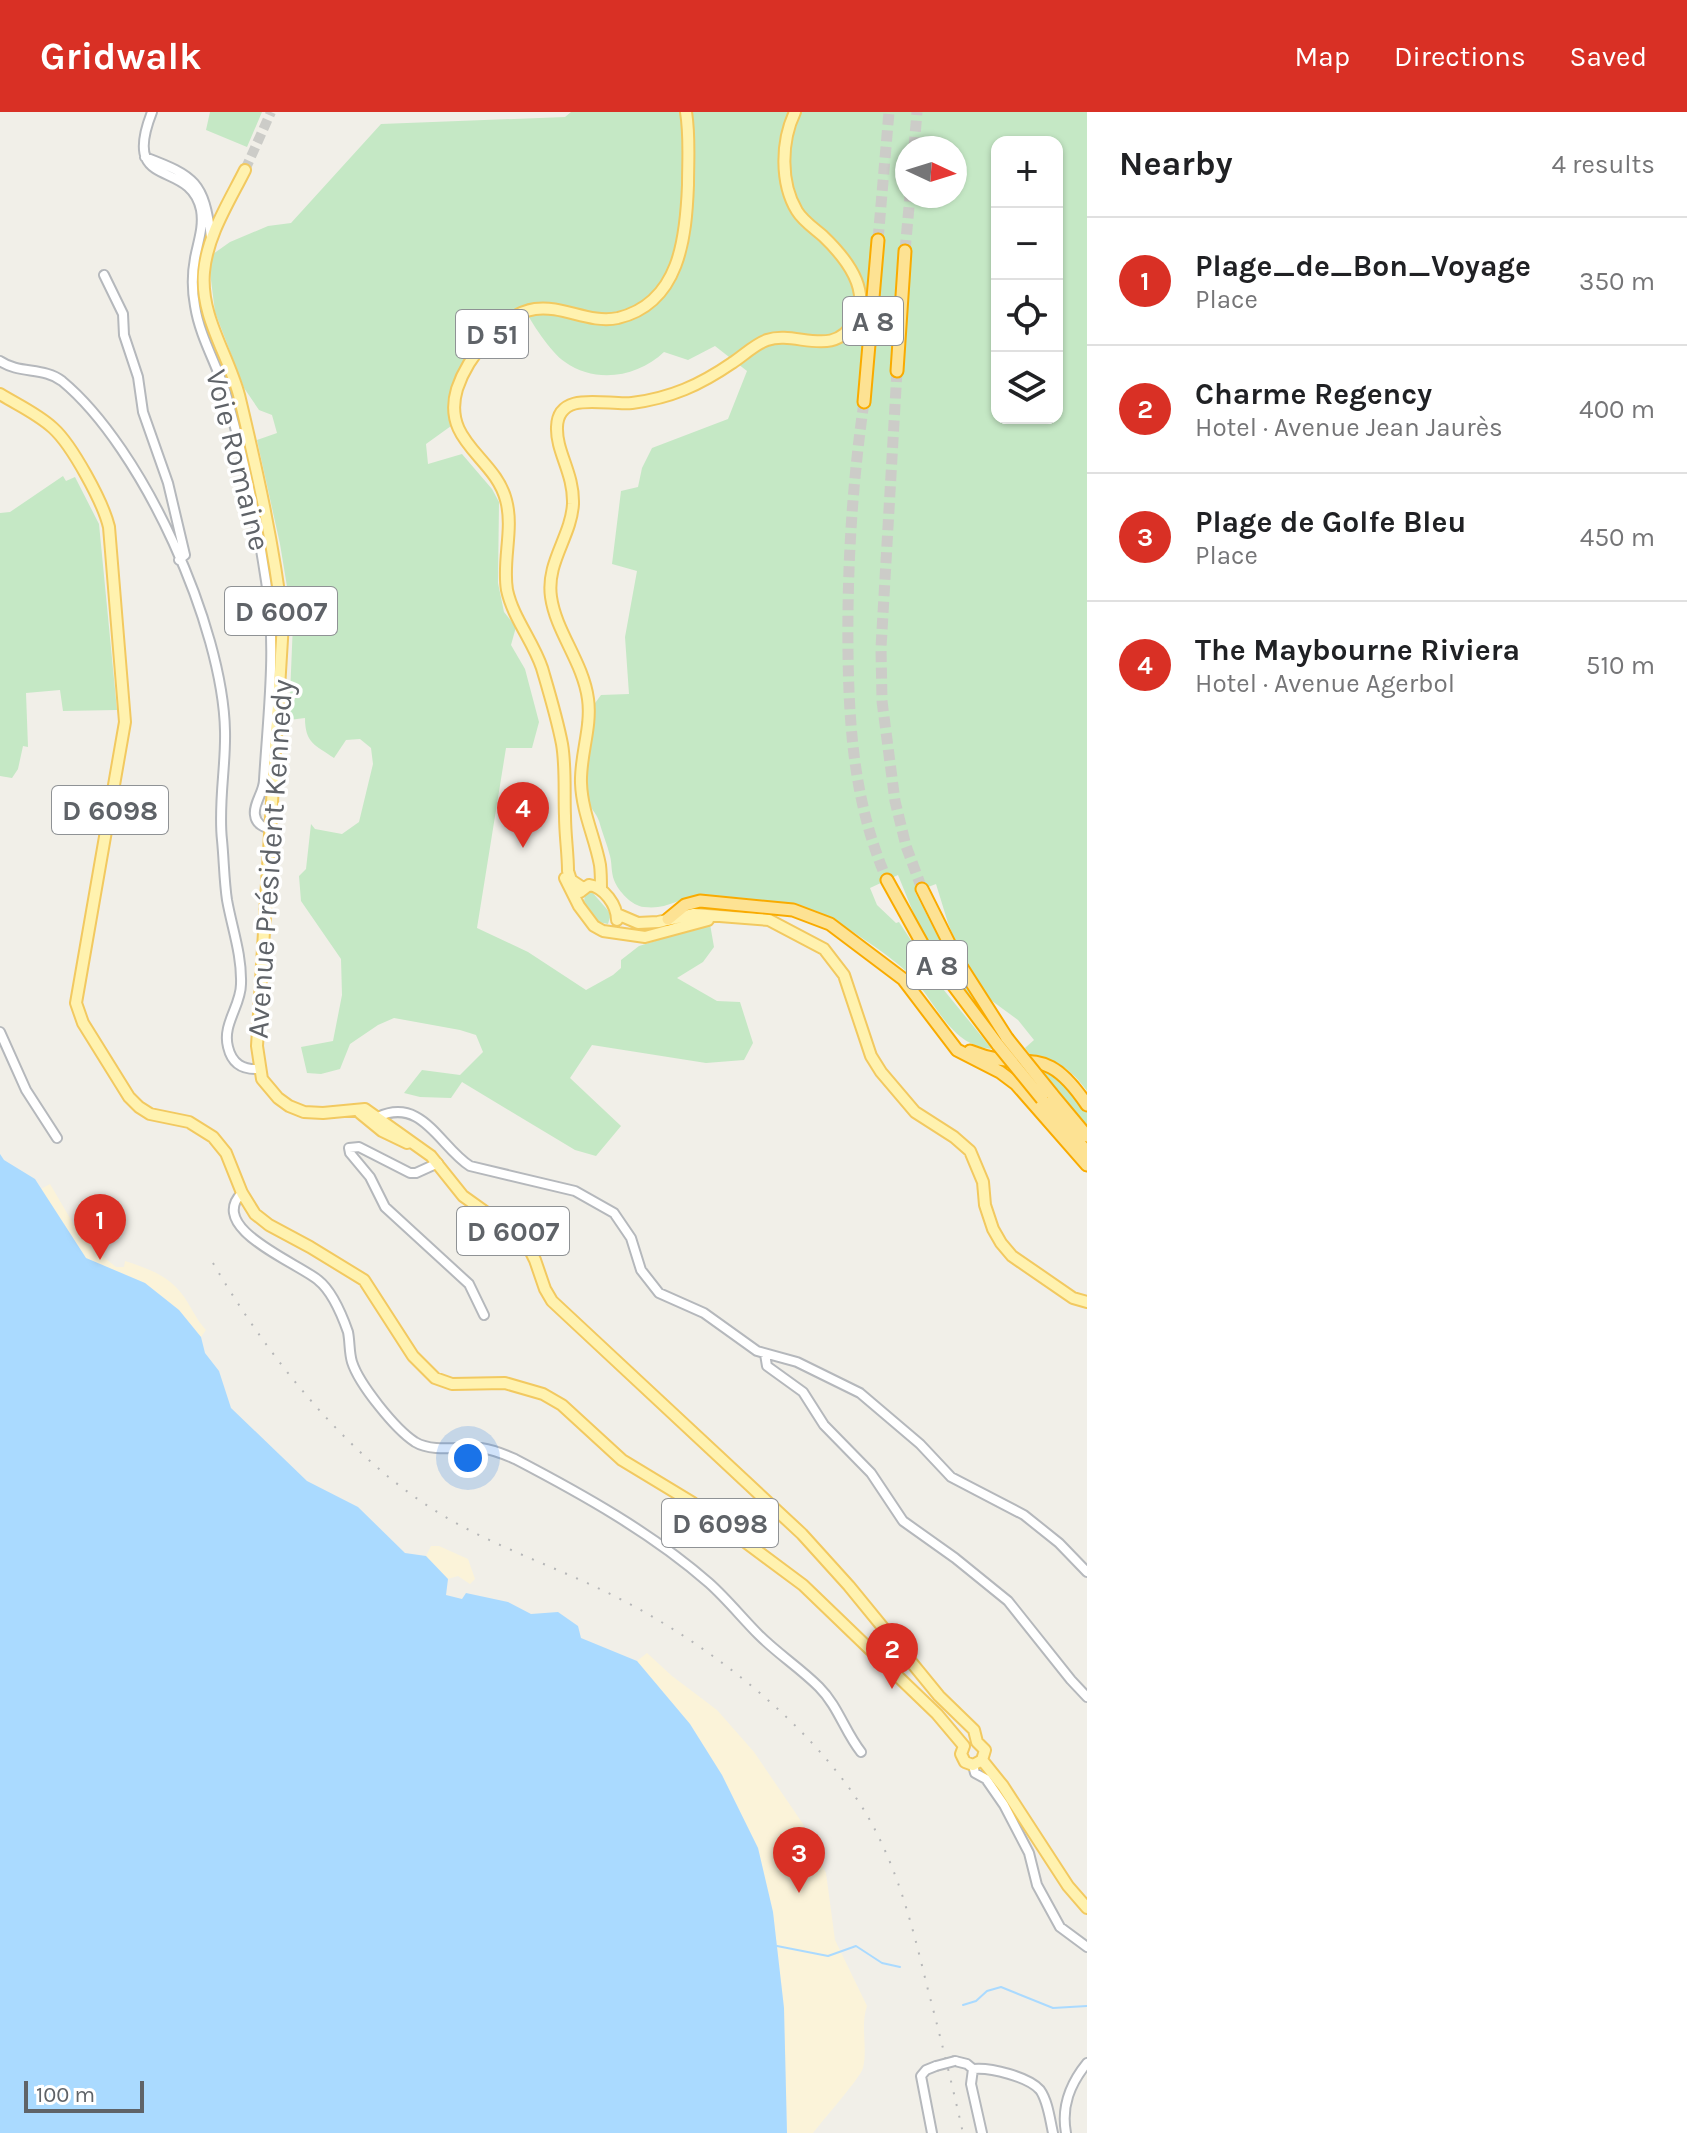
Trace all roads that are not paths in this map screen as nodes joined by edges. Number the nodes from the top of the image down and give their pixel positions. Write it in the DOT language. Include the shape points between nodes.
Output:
graph roads {
  1 [pos="152,112"];
  2 [pos="686,112"];
  3 [pos="795,112"];
  4 [pos="144,156"];
  5 [pos="245,170"];
  6 [pos="206,208"];
  7 [pos="223,214"];
  8 [pos="878,240"];
  9 [pos="211,241"];
  10 [pos="905,251"];
  11 [pos="104,275"];
  12 [pos="0,361"];
  13 [pos="897,371"];
  14 [pos="0,394"];
  15 [pos="864,402"];
  16 [pos="179,560"];
  17 [pos="272,829"];
  18 [pos="566,852"];
  19 [pos="595,852"];
  20 [pos="887,880"];
  21 [pos="586,887"];
  22 [pos="601,889"];
  23 [pos="922,889"];
  24 [pos="578,899"];
  25 [pos="712,902"];
  26 [pos="617,914"];
  27 [pos="681,915"];
  28 [pos="726,917"];
  29 [pos="668,919"];
  30 [pos="609,930"];
  31 [pos="656,934"];
  32 [pos="942,1028"];
  33 [pos="0,1032"];
  34 [pos="1002,1041"];
  35 [pos="259,1069"];
  36 [pos="1047,1097"];
  37 [pos="1087,1105"];
  38 [pos="379,1123"];
  39 [pos="1087,1136"];
  40 [pos="57,1138"];
  41 [pos="1087,1152"];
  42 [pos="438,1163"];
  43 [pos="1087,1165"];
  44 [pos="242,1193"];
  45 [pos="1087,1302"];
  46 [pos="484,1315"];
  47 [pos="765,1354"];
  48 [pos="1087,1572"];
  49 [pos="1087,1697"];
  50 [pos="977,1742"];
  51 [pos="964,1746"];
  52 [pos="861,1752"];
  53 [pos="978,1763"];
  54 [pos="1087,1908"];
  55 [pos="1087,1947"];
  56 [pos="1087,2063"];
  57 [pos="973,2069"];
  58 [pos="932,2133"];
  59 [pos="982,2133"];
  60 [pos="1053,2133"];
  61 [pos="1066,2133"];
  1 -- 4 [label="street" via="143,137"];
  2 -- 18 [label="main road, D 51" via="684,239 668,284 654,300 616,318 536,309 512,318 487,340 465,372 455,403 461,435 498,479 506,500 510,602 536,651 562,745"];
  3 -- 19 [label="main road" via="784,145 789,190 798,212 856,278 860,305 850,329 827,341 768,339 683,392 623,404 578,402 558,417 557,437 570,472 573,506 550,576 551,599 588,699 581,782"];
  4 -- 6 [label="street" via="194,182"];
  4 -- 17 [label="street, Voie Romaine" via="192,191 201,210 193,268 195,309 227,399 270,605 264,781 254,810 257,821"];
  5 -- 7 [label="main road, Avenue Président Kennedy / D 6007"];
  6 -- 7 [label="street"];
  6 -- 9 [label="street"];
  7 -- 9 [label="main road, Avenue Président Kennedy / D 6007"];
  8 -- 15 [label="highway, A 8"];
  9 -- 17 [label="main road, Avenue Président Kennedy / D 6007" via="204,271 207,307 238,393 274,553 283,623"];
  10 -- 13 [label="highway, A 8"];
  11 -- 16 [label="street" via="123,314 143,412 168,483 185,555"];
  12 -- 16 [label="street" via="55,376 78,396 135,467"];
  14 -- 44 [label="main road, D 6098" via="60,434 103,510 111,539 125,722 77,989 78,1012 129,1097 150,1114 189,1122 213,1137 226,1153"];
  16 -- 35 [label="street" via="210,633 224,703 221,834 241,986 226,1037 241,1067"];
  17 -- 35 [label="main road, Avenue Président Kennedy / D 6007"];
  18 -- 21 [label="main road, D 51" via="569,876"];
  18 -- 24 [label="main road, D 51" via="565,877"];
  19 -- 21 [label="main road" via="595,875"];
  19 -- 22 [label="main road"];
  20 -- 34 [label="highway, A 8" via="923,945"];
  21 -- 22 [label="main road"];
  21 -- 24 [label="main road"];
  22 -- 26 [label="main road"];
  23 -- 34 [label="highway, A 8"];
  24 -- 30 [label="main road" via="594,926"];
  25 -- 27 [label="highway"];
  25 -- 29 [label="highway" via="694,902"];
  25 -- 32 [label="highway" via="793,910 830,924 903,979"];
  26 -- 29 [label="main road" via="638,923"];
  26 -- 30 [label="main road"];
  27 -- 28 [label="main road"];
  27 -- 29 [label="main road"];
  27 -- 31 [label="main road"];
  28 -- 31 [label="main road"];
  28 -- 45 [label="main road" via="777,923 830,954 844,975 881,1072 915,1112 970,1151 1001,1243 1073,1298"];
  30 -- 31 [label="main road" via="640,937"];
  32 -- 37 [label="highway" via="974,1053 1047,1064 1070,1080"];
  32 -- 43 [label="highway" via="963,1055 1016,1084"];
  33 -- 40 [label="street" via="26,1090"];
  34 -- 36 [label="highway, A 8, bridge"];
  35 -- 38 [label="main road, Avenue Président Kennedy / D 6007" via="267,1087 289,1106 323,1113 351,1109"];
  36 -- 39 [label="highway, A 8"];
  36 -- 41 [label="highway, A 8"];
  38 -- 42 [label="main road, D 6007"];
  38 -- 47 [label="street" via="394,1114 412,1114 470,1166 575,1191 614,1213 631,1238 641,1270 659,1293 704,1313"];
  42 -- 46 [label="street" via="410,1173 359,1147 349,1148 385,1207 469,1284"];
  42 -- 50 [label="main road, D 6007" via="463,1196 527,1244 545,1289 565,1314 802,1534 974,1730"];
  44 -- 51 [label="main road, D 6098" via="269,1225 364,1280 407,1348 435,1378 452,1384 505,1383 551,1398 622,1460 693,1503 803,1585"];
  44 -- 52 [label="street" via="234,1205 237,1224 320,1281 349,1335 352,1363 363,1385 416,1442 494,1450 643,1534 708,1582 819,1687"];
  47 -- 48 [label="street" via="797,1362 860,1393 951,1477 1024,1515"];
  47 -- 49 [label="street" via="767,1366 803,1392 824,1425 871,1473 903,1521 1008,1601"];
  50 -- 51 [label="main road"];
  50 -- 53 [label="main road" via="985,1750"];
  51 -- 53 [label="main road" via="963,1758"];
  53 -- 54 [label="main road" via="1003,1786"];
  53 -- 55 [label="street" via="975,1773 986,1779 1004,1805 1060,1927"];
  56 -- 61 [label="street" via="1066,2098"];
  57 -- 58 [label="street, bridge" via="955,2061 921,2076"];
  57 -- 59 [label="street" via="971,2084"];
  57 -- 60 [label="street" via="990,2068 1032,2083 1043,2097"];
}
